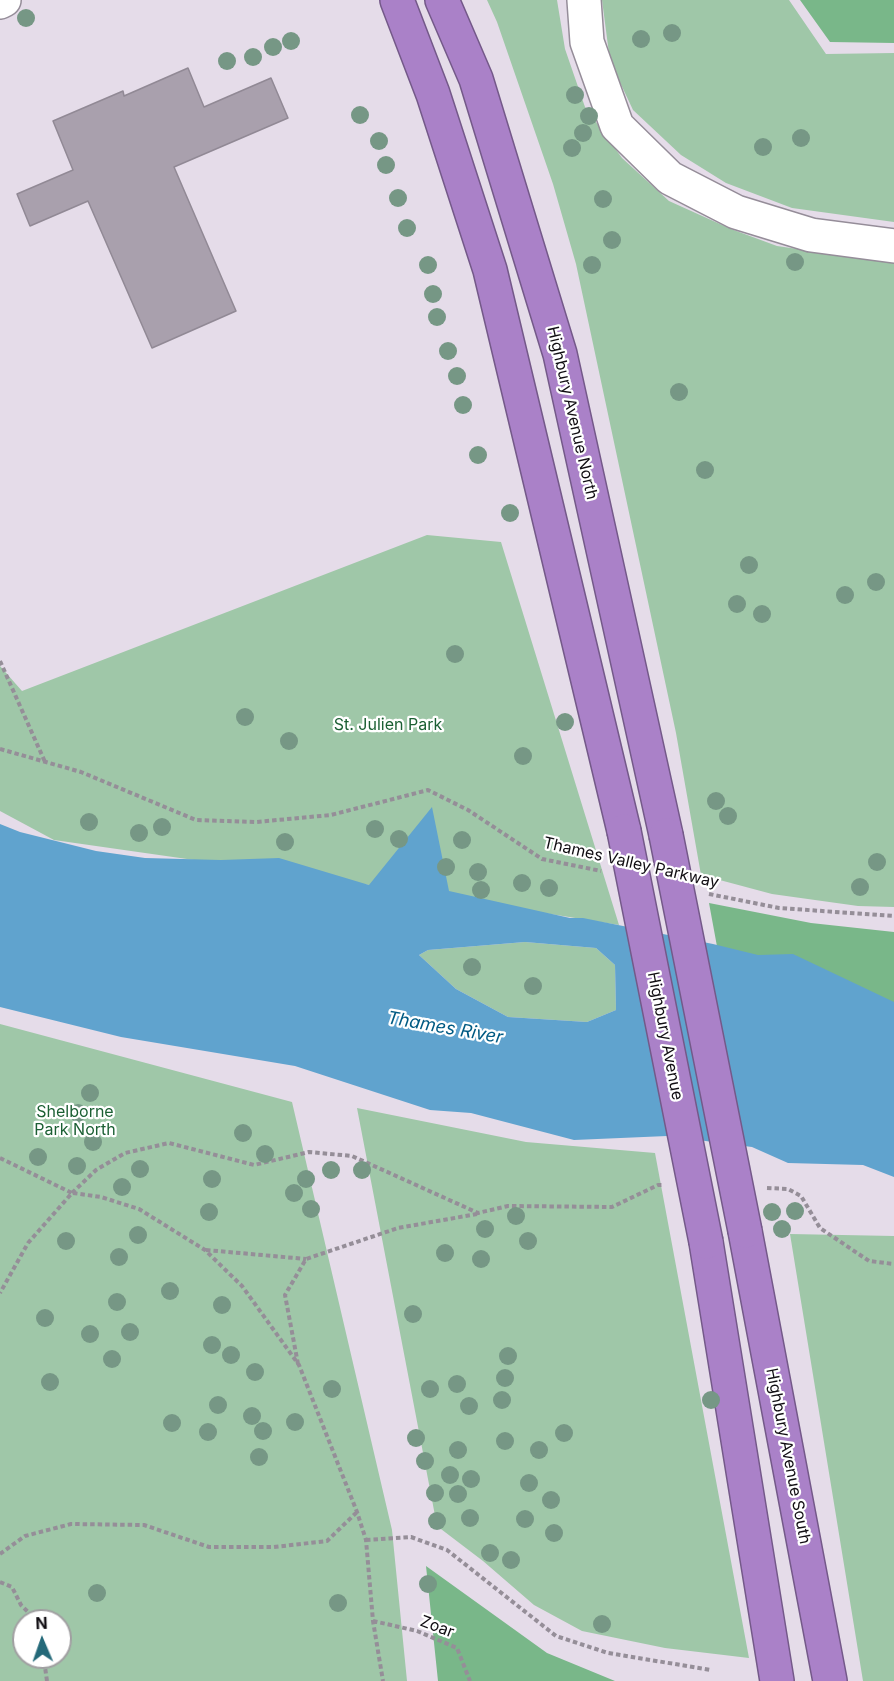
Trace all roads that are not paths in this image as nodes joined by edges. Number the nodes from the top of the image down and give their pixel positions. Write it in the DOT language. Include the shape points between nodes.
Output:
graph roads {
  1 [pos="397,0"];
  2 [pos="442,0"];
  3 [pos="584,0"];
  4 [pos="894,246"];
  5 [pos="745,1231"];
  6 [pos="777,1681"];
  7 [pos="830,1681"];
  1 -- 6 [label="highway, Highbury Avenue, bridge" via="433,94 490,270 624,831 706,1242"];
  2 -- 5 [label="highway, Highbury Avenue North, bridge" via="476,79 560,354 666,835"];
  3 -- 4 [label="street" via="587,42 617,126 669,178 736,213 811,235"];
  5 -- 7 [label="highway, Highbury Avenue South"];
}
